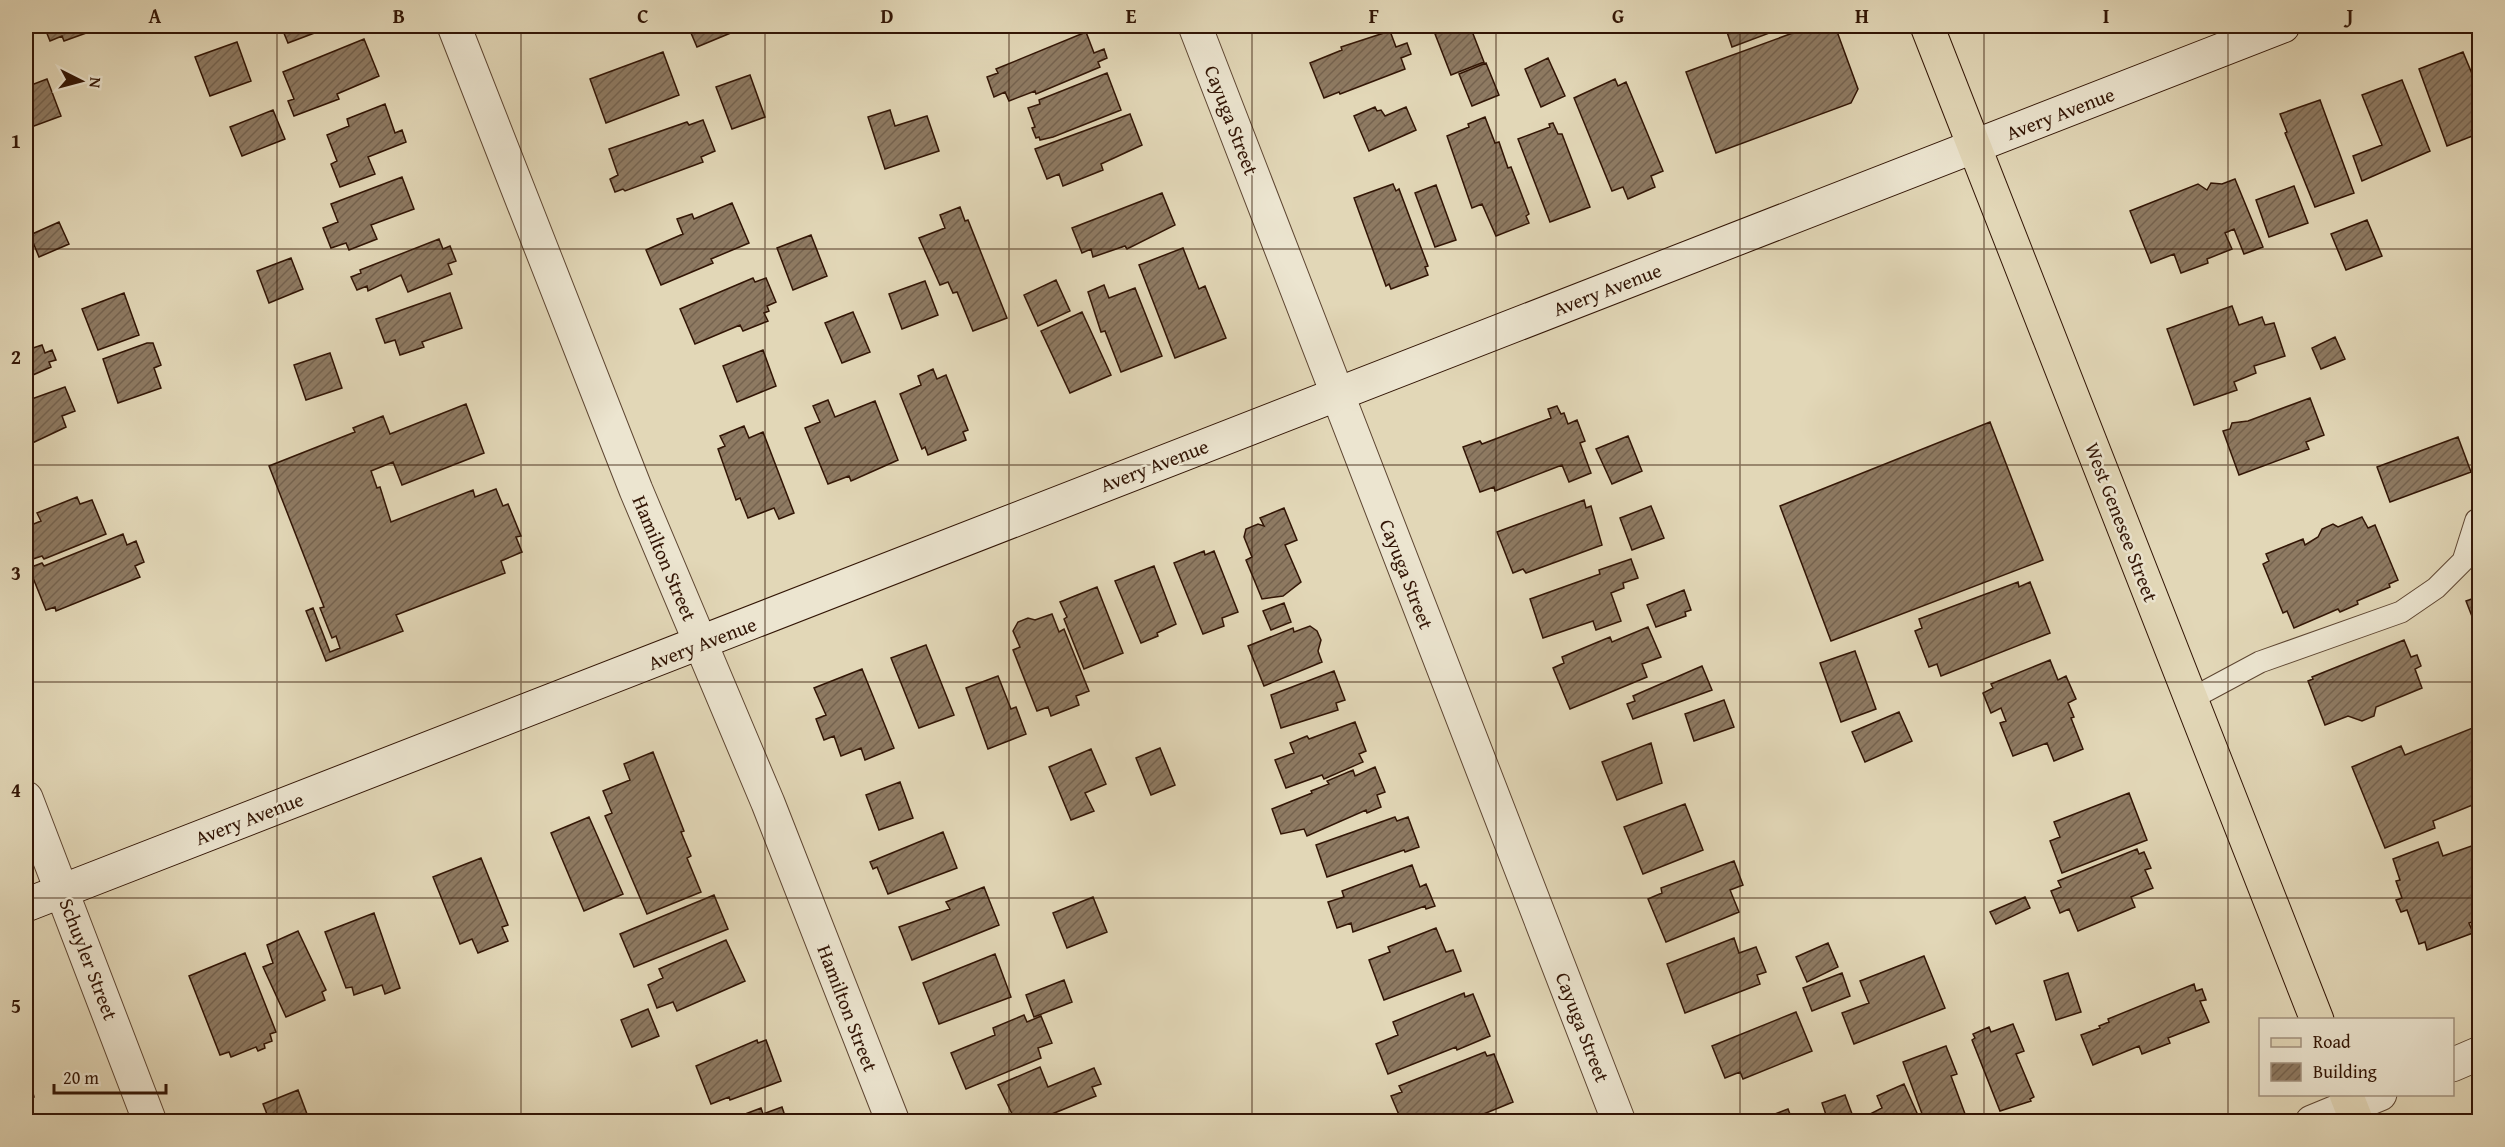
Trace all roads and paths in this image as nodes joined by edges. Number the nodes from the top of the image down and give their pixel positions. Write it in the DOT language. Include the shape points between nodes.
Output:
graph roads {
  1 [pos="454,26"];
  2 [pos="1196,26"];
  3 [pos="1927,26"];
  4 [pos="2283,26"];
  5 [pos="1974,146"];
  6 [pos="1337,394"];
  7 [pos="2476,520"];
  8 [pos="701,643"];
  9 [pos="2191,699"];
  10 [pos="26,798"];
  11 [pos="63,890"];
  12 [pos="26,905"];
  13 [pos="2316,1018"];
  14 [pos="2480,1053"];
  15 [pos="2454,1064"];
  16 [pos="2358,1104"];
  17 [pos="150,1122"];
  18 [pos="893,1122"];
  19 [pos="1619,1122"];
  20 [pos="2312,1122"];
  1 -- 8 [label="street, Hamilton Street" via="636,490"];
  2 -- 6 [label="street, Cayuga Street"];
  3 -- 5 [label="main road, West Genesee Street"];
  4 -- 5 [label="street, Avery Avenue"];
  5 -- 6 [label="street, Avery Avenue"];
  5 -- 9 [label="main road, West Genesee Street"];
  6 -- 8 [label="street, Avery Avenue"];
  6 -- 19 [label="street, Cayuga Street"];
  7 -- 9 [label="lane" via="2463,561 2436,588 2401,612 2260,662"];
  8 -- 11 [label="street, Avery Avenue"];
  8 -- 18 [label="street, Hamilton Street"];
  9 -- 13 [label="main road, West Genesee Street"];
  10 -- 11 [label="street, Schuyler Street"];
  11 -- 12 [label="street, Avery Avenue"];
  11 -- 17 [label="street, Schuyler Street"];
  14 -- 15 [label="street"];
  16 -- 20 [label="street"];
}
